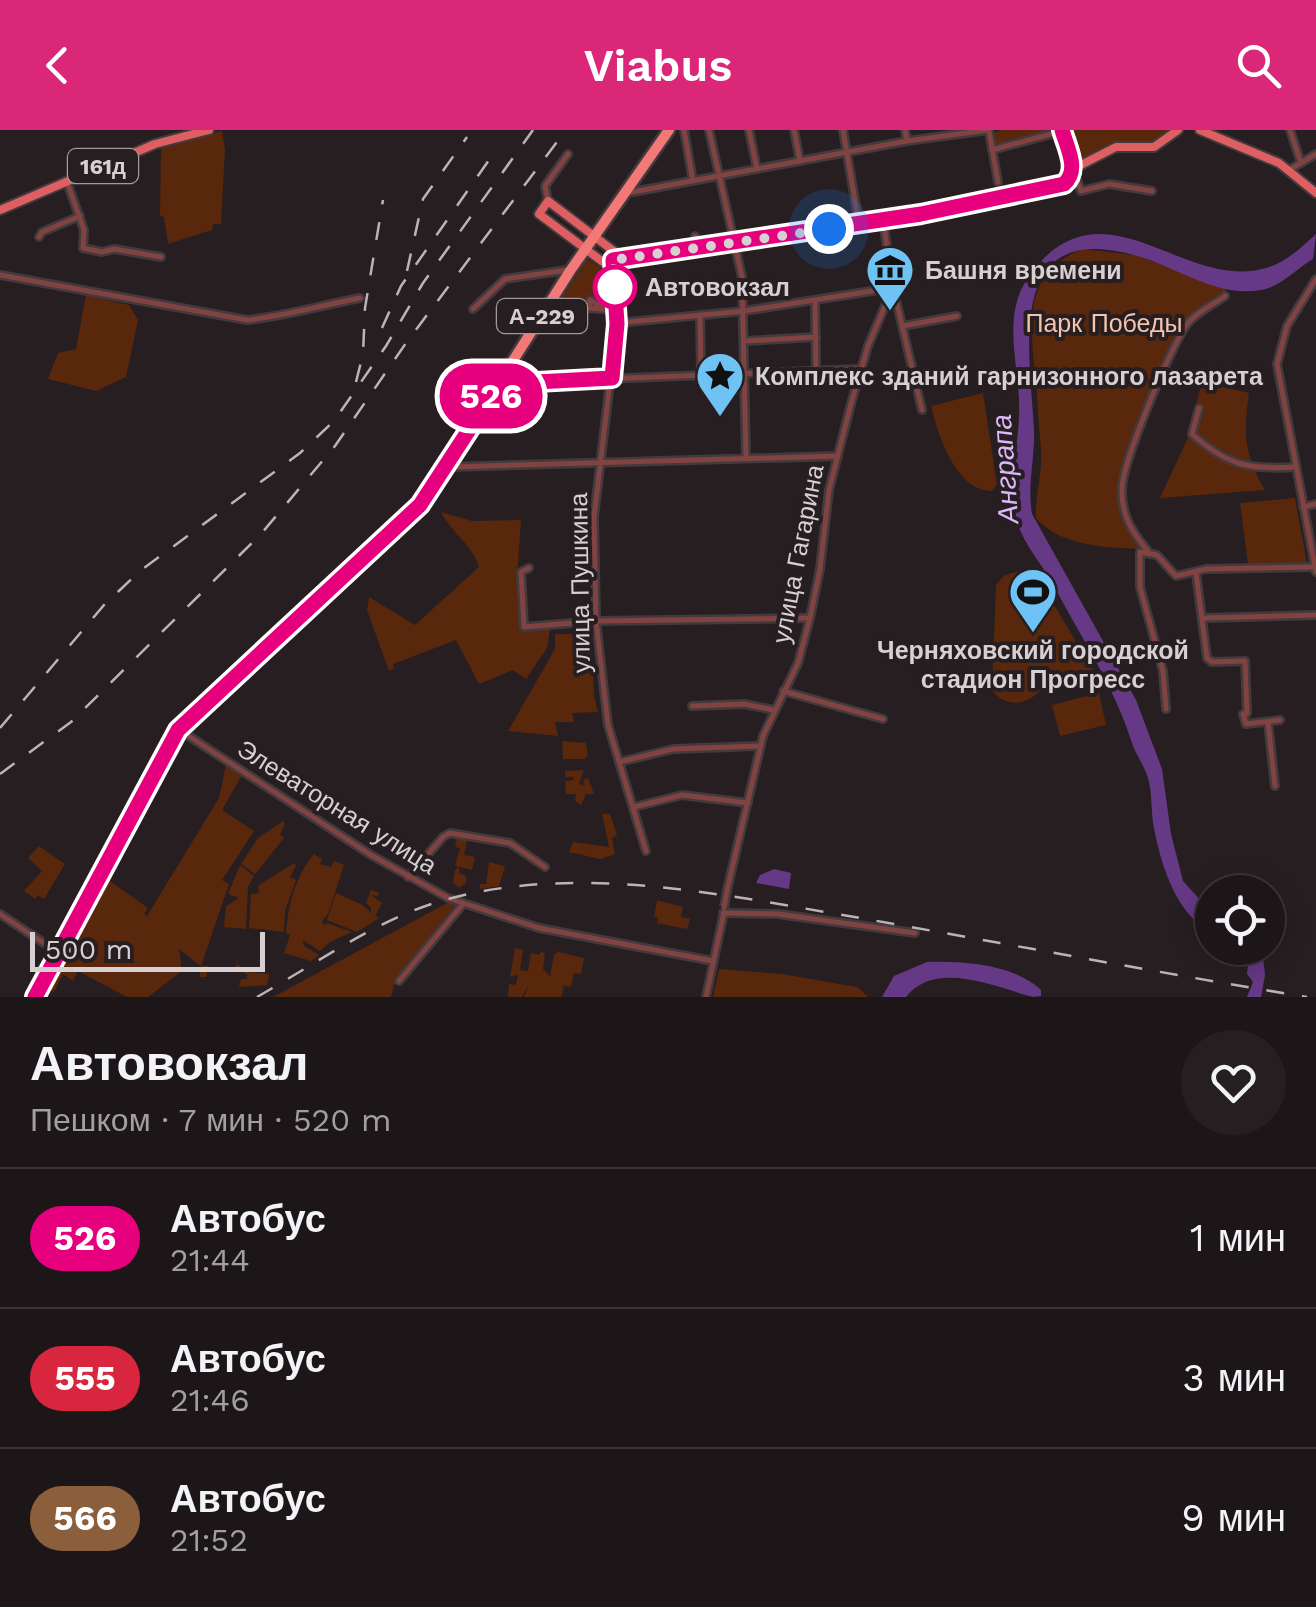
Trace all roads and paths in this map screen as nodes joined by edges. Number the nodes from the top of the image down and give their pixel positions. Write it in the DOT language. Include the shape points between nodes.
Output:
graph roads {
  1 [pos="209,130"];
  2 [pos="669,130"];
  3 [pos="684,130"];
  4 [pos="709,130"];
  5 [pos="750,130"];
  6 [pos="794,130"];
  7 [pos="843,130"];
  8 [pos="905,130"];
  9 [pos="988,130"];
  10 [pos="1062,130"];
  11 [pos="1178,130"];
  12 [pos="1200,130"];
  13 [pos="1290,130"];
  14 [pos="907,142"];
  15 [pos="992,150"];
  16 [pos="847,152"];
  17 [pos="568,154"];
  18 [pos="1316,154"];
  19 [pos="800,162"];
  20 [pos="1301,163"];
  21 [pos="757,169"];
  22 [pos="1073,169"];
  23 [pos="1290,170"];
  24 [pos="717,175"];
  25 [pos="693,181"];
  26 [pos="67,182"];
  27 [pos="998,182"];
  28 [pos="1152,191"];
  29 [pos="624,193"];
  30 [pos="1316,193"];
  31 [pos="548,201"];
  32 [pos="0,210"];
  33 [pos="80,216"];
  34 [pos="882,220"];
  35 [pos="859,224"];
  36 [pos="594,235"];
  37 [pos="695,236"];
  38 [pos="39,237"];
  39 [pos="736,244"];
  40 [pos="585,248"];
  41 [pos="698,249"];
  42 [pos="613,255"];
  43 [pos="160,257"];
  44 [pos="570,271"];
  45 [pos="0,274"];
  46 [pos="1316,279"];
  47 [pos="893,287"];
  48 [pos="1225,296"];
  49 [pos="360,298"];
  50 [pos="815,301"];
  51 [pos="474,308"];
  52 [pos="605,309"];
  53 [pos="616,310"];
  54 [pos="744,311"];
  55 [pos="700,316"];
  56 [pos="957,316"];
  57 [pos="617,324"];
  58 [pos="903,326"];
  59 [pos="816,337"];
  60 [pos="745,341"];
  61 [pos="861,370"];
  62 [pos="816,371"];
  63 [pos="744,373"];
  64 [pos="701,375"];
  65 [pos="612,378"];
  66 [pos="499,384"];
  67 [pos="1199,408"];
  68 [pos="922,410"];
  69 [pos="838,456"];
  70 [pos="746,458"];
  71 [pos="601,462"];
  72 [pos="1295,467"];
  73 [pos="446,468"];
  74 [pos="1316,504"];
  75 [pos="1303,507"];
  76 [pos="1145,551"];
  77 [pos="529,568"];
  78 [pos="1316,569"];
  79 [pos="1196,573"];
  80 [pos="1316,615"];
  81 [pos="810,618"];
  82 [pos="1204,618"];
  83 [pos="596,621"];
  84 [pos="783,691"];
  85 [pos="692,706"];
  86 [pos="1166,709"];
  87 [pos="774,710"];
  88 [pos="883,719"];
  89 [pos="1280,720"];
  90 [pos="1268,722"];
  91 [pos="178,730"];
  92 [pos="761,746"];
  93 [pos="619,762"];
  94 [pos="1275,786"];
  95 [pos="748,803"];
  96 [pos="634,807"];
  97 [pos="646,851"];
  98 [pos="544,867"];
  99 [pos="408,878"];
  100 [pos="462,904"];
  101 [pos="724,910"];
  102 [pos="0,914"];
  103 [pos="916,932"];
  104 [pos="58,954"];
  105 [pos="714,961"];
  106 [pos="399,982"];
  107 [pos="35,997"];
  108 [pos="706,997"];
  1 -- 26 [label="main road, 161д" via="155,144"];
  2 -- 29 [label="highway"];
  3 -- 25 [label="street"];
  4 -- 24 [label="street"];
  5 -- 21 [label="street"];
  6 -- 19 [label="street"];
  7 -- 16 [label="street"];
  8 -- 14 [label="street"];
  9 -- 14 [label="street"];
  9 -- 15 [label="street"];
  10 -- 15 [label="street"];
  10 -- 22 [label="main road"];
  11 -- 22 [label="main road" via="1154,148 1116,147"];
  12 -- 23 [label="main road"];
  13 -- 20 [label="street"];
  14 -- 16 [label="street"];
  15 -- 27 [label="street"];
  16 -- 19 [label="street"];
  16 -- 35 [label="street"];
  17 -- 31 [label="street" via="546,186"];
  18 -- 20 [label="street"];
  19 -- 21 [label="street"];
  20 -- 23 [label="street"];
  21 -- 24 [label="street"];
  22 -- 28 [label="street" via="1080,191 1109,184"];
  22 -- 34 [label="main road" via="1070,180 1048,188"];
  23 -- 30 [label="main road"];
  24 -- 25 [label="street"];
  24 -- 39 [label="street"];
  25 -- 29 [label="street"];
  26 -- 32 [label="main road, 161д"];
  26 -- 33 [label="street"];
  29 -- 36 [label="highway"];
  31 -- 36 [label="main road"];
  31 -- 40 [label="main road" via="539,214"];
  33 -- 38 [label="street"];
  33 -- 43 [label="street" via="83,248"];
  34 -- 35 [label="main road"];
  34 -- 47 [label="street"];
  35 -- 39 [label="main road"];
  36 -- 40 [label="highway, А-229"];
  36 -- 42 [label="main road"];
  37 -- 41 [label="street"];
  39 -- 41 [label="main road"];
  39 -- 54 [label="street"];
  40 -- 42 [label="main road" via="601,261"];
  40 -- 44 [label="highway, А-229"];
  41 -- 42 [label="main road"];
  42 -- 53 [label="street, улица Пушкина"];
  44 -- 51 [label="street" via="505,279"];
  44 -- 66 [label="highway, А-229"];
  45 -- 49 [label="street" via="247,320"];
  46 -- 72 [label="street" via="1287,326 1277,364"];
  47 -- 50 [label="street"];
  47 -- 58 [label="street"];
  47 -- 61 [label="street, улица Гагарина"];
  48 -- 76 [label="street" via="1181,333 1125,471 1126,520"];
  50 -- 54 [label="street"];
  50 -- 59 [label="street"];
  52 -- 53 [label="street"];
  53 -- 57 [label="street, улица Пушкина"];
  54 -- 55 [label="street"];
  54 -- 60 [label="street"];
  55 -- 57 [label="street"];
  55 -- 64 [label="street"];
  56 -- 58 [label="street"];
  57 -- 65 [label="street, улица Пушкина"];
  58 -- 68 [label="street"];
  59 -- 60 [label="street"];
  59 -- 62 [label="street"];
  60 -- 63 [label="street"];
  61 -- 62 [label="street"];
  61 -- 69 [label="street, улица Гагарина"];
  62 -- 63 [label="street"];
  63 -- 64 [label="street"];
  63 -- 70 [label="street"];
  64 -- 65 [label="street"];
  65 -- 66 [label="street"];
  65 -- 71 [label="street, улица Пушкина"];
  66 -- 73 [label="highway, А-229"];
  67 -- 72 [label="street" via="1192,434 1225,460"];
  69 -- 70 [label="street"];
  69 -- 81 [label="street, улица Гагарина"];
  70 -- 71 [label="street"];
  71 -- 73 [label="street"];
  71 -- 83 [label="street, улица Пушкина" via="594,516"];
  72 -- 75 [label="street"];
  73 -- 91 [label="highway, А-229" via="420,505"];
  74 -- 75 [label="street"];
  75 -- 78 [label="street"];
  76 -- 79 [label="street" via="1176,576"];
  76 -- 86 [label="street" via="1139,556 1140,587"];
  77 -- 83 [label="street" via="521,572 524,627"];
  78 -- 79 [label="street"];
  79 -- 82 [label="street"];
  80 -- 82 [label="street"];
  81 -- 83 [label="street"];
  81 -- 84 [label="street, улица Гагарина"];
  82 -- 90 [label="street" via="1209,660 1246,661 1245,721"];
  83 -- 93 [label="street, улица Пушкина" via="602,692"];
  84 -- 87 [label="street, улица Гагарина"];
  84 -- 88 [label="street"];
  85 -- 87 [label="street"];
  87 -- 92 [label="street, улица Гагарина"];
  89 -- 90 [label="street"];
  90 -- 94 [label="street"];
  91 -- 99 [label="street, Элеваторная улица"];
  91 -- 104 [label="highway, А-229"];
  92 -- 93 [label="street" via="673,749"];
  92 -- 95 [label="street, улица Гагарина"];
  93 -- 96 [label="street, улица Пушкина"];
  95 -- 96 [label="street" via="682,795"];
  95 -- 101 [label="street, улица Гагарина, bridge"];
  96 -- 97 [label="street, улица Пушкина"];
  98 -- 99 [label="street" via="510,843 450,834"];
  99 -- 100 [label="street, Элеваторная улица"];
  100 -- 105 [label="street, Элеваторная улица" via="568,935"];
  100 -- 106 [label="street"];
  101 -- 103 [label="street"];
  101 -- 105 [label="street"];
  102 -- 104 [label="street"];
  104 -- 107 [label="highway, А-229"];
  105 -- 108 [label="street"];
}
